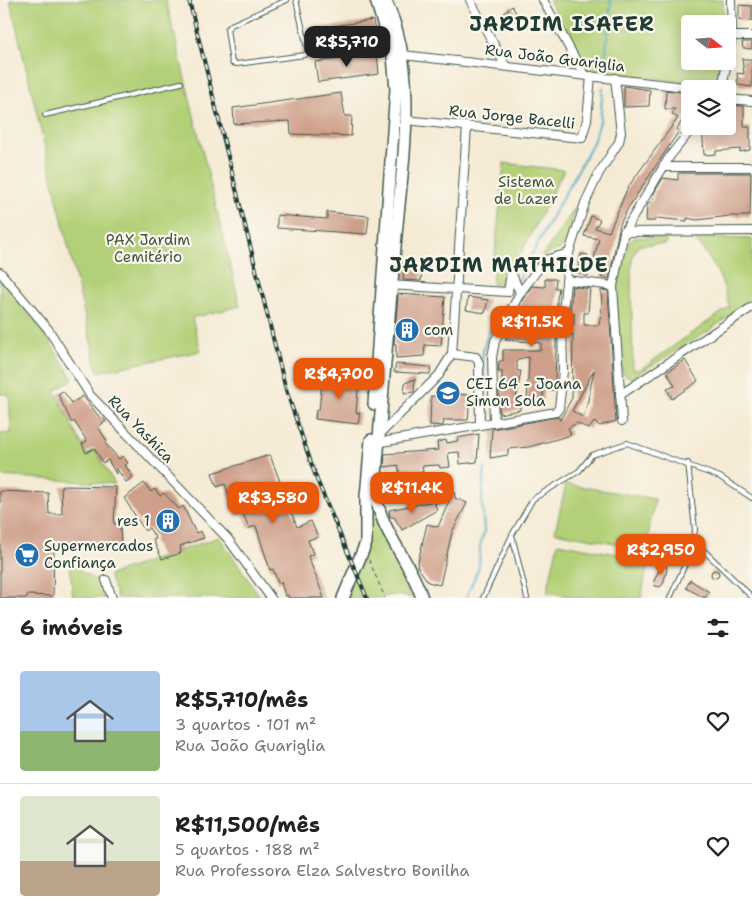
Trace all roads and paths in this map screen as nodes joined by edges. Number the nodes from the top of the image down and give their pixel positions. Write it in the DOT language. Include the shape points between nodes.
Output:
graph roads {
  1 [pos="287,0"];
  2 [pos="296,0"];
  3 [pos="376,0"];
  4 [pos="385,0"];
  5 [pos="470,0"];
  6 [pos="543,0"];
  7 [pos="731,0"];
  8 [pos="731,15"];
  9 [pos="736,36"];
  10 [pos="752,36"];
  11 [pos="390,42"];
  12 [pos="495,47"];
  13 [pos="404,55"];
  14 [pos="576,60"];
  15 [pos="487,64"];
  16 [pos="505,65"];
  17 [pos="568,73"];
  18 [pos="587,75"];
  19 [pos="615,78"];
  20 [pos="182,83"];
  21 [pos="681,86"];
  22 [pos="736,100"];
  23 [pos="752,101"];
  24 [pos="44,116"];
  25 [pos="405,120"];
  26 [pos="468,126"];
  27 [pos="687,135"];
  28 [pos="663,167"];
  29 [pos="752,167"];
  30 [pos="752,231"];
  31 [pos="624,232"];
  32 [pos="569,253"];
  33 [pos="0,272"];
  34 [pos="566,280"];
  35 [pos="390,285"];
  36 [pos="612,286"];
  37 [pos="455,289"];
  38 [pos="520,293"];
  39 [pos="752,307"];
  40 [pos="452,354"];
  41 [pos="620,395"];
  42 [pos="622,421"];
  43 [pos="494,422"];
  44 [pos="480,425"];
  45 [pos="376,441"];
  46 [pos="688,463"];
  47 [pos="752,498"];
  48 [pos="512,534"];
  49 [pos="693,540"];
  50 [pos="363,551"];
  51 [pos="106,580"];
  52 [pos="752,597"];
  53 [pos="112,598"];
  54 [pos="271,598"];
  55 [pos="343,598"];
  56 [pos="385,598"];
  57 [pos="422,598"];
  58 [pos="483,598"];
  59 [pos="527,598"];
  60 [pos="670,598"];
  1 -- 2 [label="lane" via="227,29 232,63 305,55 308,52"];
  3 -- 11 [label="main road"];
  4 -- 13 [label="main road"];
  5 -- 12 [label="street"];
  6 -- 14 [label="street"];
  7 -- 8 [label="street"];
  9 -- 10 [label="street"];
  11 -- 13 [label="main road"];
  11 -- 35 [label="main road" via="396,89"];
  12 -- 15 [label="street" via="494,58"];
  12 -- 16 [label="street"];
  13 -- 15 [label="street, Rua João Guariglia"];
  13 -- 25 [label="main road"];
  14 -- 17 [label="street" via="574,69"];
  14 -- 18 [label="street"];
  15 -- 16 [label="street, Rua João Guariglia"];
  16 -- 17 [label="street, Rua João Guariglia"];
  17 -- 18 [label="street, Rua João Guariglia"];
  18 -- 19 [label="street, Rua João Guariglia"];
  18 -- 26 [label="street, Rua Jorge Bacelli" via="587,120 582,138"];
  19 -- 21 [label="street, Rua João Guariglia"];
  19 -- 32 [label="street" via="621,133 619,142 588,195"];
  20 -- 24 [label="lane"];
  22 -- 23 [label="street"];
  25 -- 26 [label="street, Rua Jorge Bacelli"];
  25 -- 35 [label="main road"];
  26 -- 37 [label="street"];
  27 -- 28 [label="street"];
  28 -- 29 [label="street"];
  28 -- 31 [label="street"];
  30 -- 31 [label="street"];
  31 -- 36 [label="street"];
  32 -- 34 [label="street"];
  32 -- 38 [label="street" via="545,260"];
  33 -- 54 [label="street, Rua Yashica" via="48,329 90,395 228,539"];
  34 -- 36 [label="street"];
  34 -- 43 [label="street" via="559,408 556,412"];
  35 -- 37 [label="street"];
  35 -- 45 [label="main road"];
  36 -- 41 [label="street"];
  37 -- 38 [label="street" via="508,292 511,272"];
  37 -- 40 [label="street"];
  38 -- 43 [label="street" via="495,340 492,358"];
  39 -- 41 [label="street"];
  40 -- 44 [label="street" via="476,357 479,363"];
  40 -- 45 [label="street" via="439,376"];
  41 -- 42 [label="street"];
  43 -- 44 [label="street"];
  44 -- 45 [label="street"];
  45 -- 50 [label="main road" via="366,497 367,534"];
  45 -- 57 [label="main road" via="375,488 380,515"];
  46 -- 47 [label="lane" via="720,477"];
  46 -- 48 [label="lane" via="627,442 619,444 592,455 579,471 534,499"];
  46 -- 49 [label="lane" via="695,530"];
  48 -- 58 [label="lane"];
  48 -- 59 [label="lane"];
  49 -- 52 [label="lane"];
  49 -- 60 [label="lane"];
  50 -- 55 [label="main road"];
  50 -- 56 [label="path"];
  51 -- 53 [label="street"];
}
